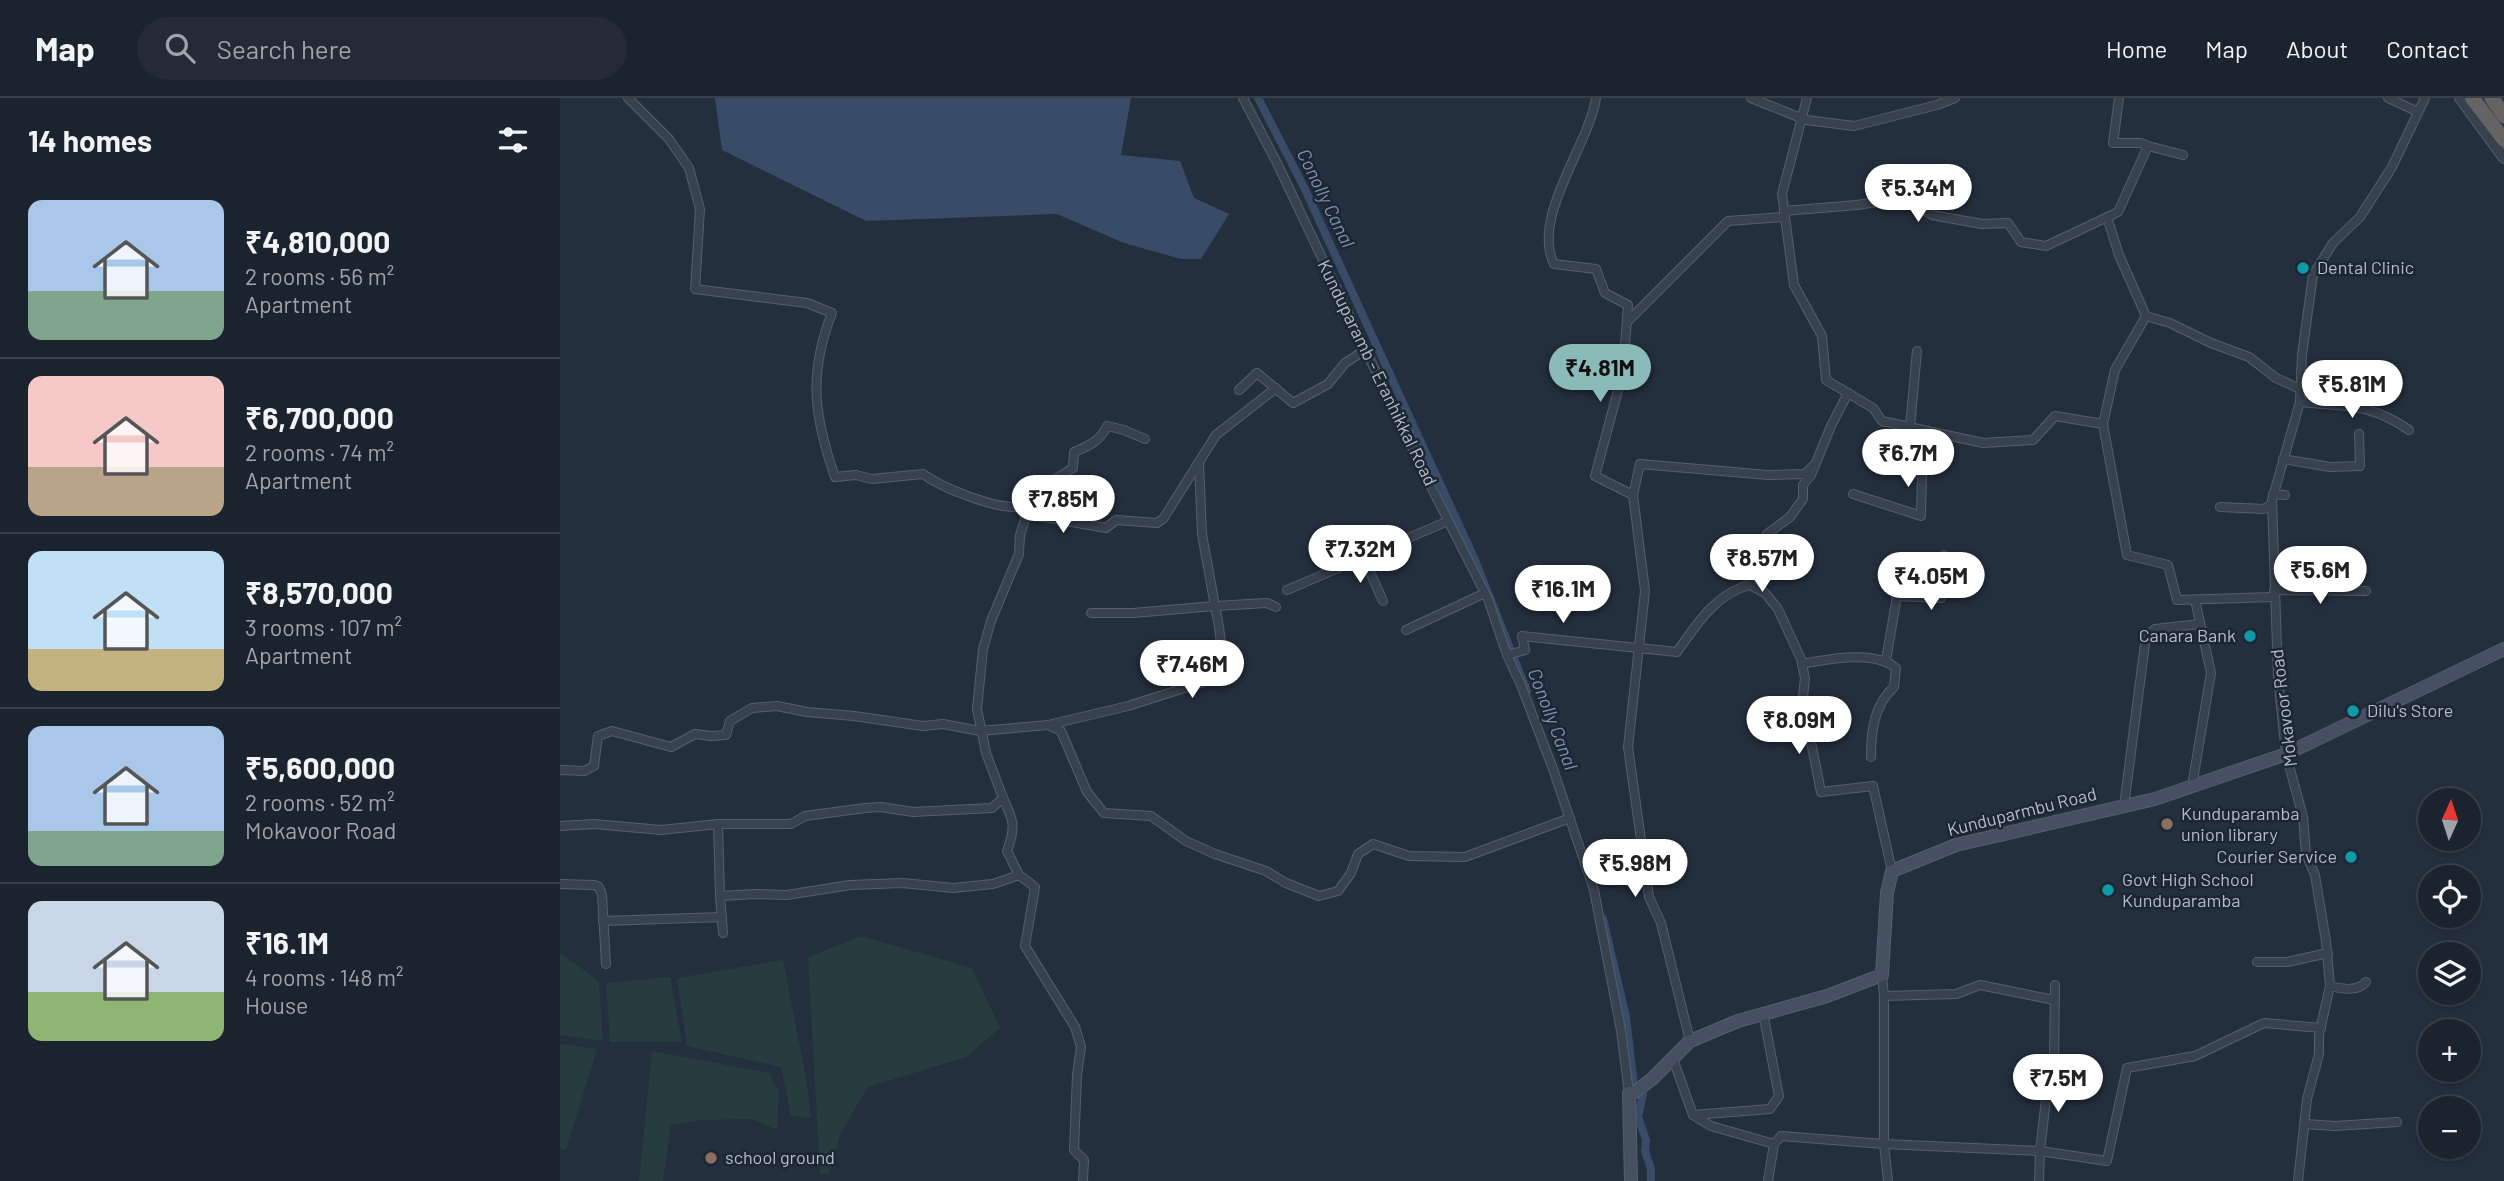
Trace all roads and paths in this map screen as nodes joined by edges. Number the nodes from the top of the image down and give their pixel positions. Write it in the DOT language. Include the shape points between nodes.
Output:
graph roads {
  1 [pos="628,98"];
  2 [pos="1243,98"];
  3 [pos="1596,98"];
  4 [pos="1751,98"];
  5 [pos="1807,98"];
  6 [pos="1955,98"];
  7 [pos="2119,98"];
  8 [pos="2388,98"];
  9 [pos="2425,98"];
  10 [pos="2460,98"];
  11 [pos="2472,98"];
  12 [pos="2492,98"];
  13 [pos="1936,102"];
  14 [pos="2418,112"];
  15 [pos="2504,116"];
  16 [pos="1801,118"];
  17 [pos="2504,140"];
  18 [pos="2148,146"];
  19 [pos="2183,155"];
  20 [pos="2504,158"];
  21 [pos="1785,214"];
  22 [pos="2107,218"];
  23 [pos="2146,316"];
  24 [pos="1627,322"];
  25 [pos="1364,350"];
  26 [pos="1917,351"];
  27 [pos="1276,387"];
  28 [pos="2300,389"];
  29 [pos="1239,390"];
  30 [pos="1848,393"];
  31 [pos="2300,401"];
  32 [pos="2103,424"];
  33 [pos="1910,428"];
  34 [pos="1923,430"];
  35 [pos="2409,430"];
  36 [pos="2359,434"];
  37 [pos="1145,439"];
  38 [pos="2283,459"];
  39 [pos="1199,460"];
  40 [pos="1815,464"];
  41 [pos="1853,494"];
  42 [pos="1633,495"];
  43 [pos="2285,495"];
  44 [pos="2272,499"];
  45 [pos="1030,504"];
  46 [pos="2220,507"];
  47 [pos="1026,514"];
  48 [pos="1448,521"];
  49 [pos="1944,555"];
  50 [pos="1363,557"];
  51 [pos="1750,585"];
  52 [pos="1286,590"];
  53 [pos="2366,591"];
  54 [pos="1485,593"];
  55 [pos="2274,593"];
  56 [pos="2195,600"];
  57 [pos="1383,601"];
  58 [pos="1214,606"];
  59 [pos="1276,607"];
  60 [pos="1091,613"];
  61 [pos="2200,624"];
  62 [pos="1406,629"];
  63 [pos="1641,647"];
  64 [pos="2504,649"];
  65 [pos="1508,655"];
  66 [pos="1886,660"];
  67 [pos="1802,664"];
  68 [pos="1048,724"];
  69 [pos="980,730"];
  70 [pos="2286,754"];
  71 [pos="1871,757"];
  72 [pos="560,770"];
  73 [pos="2192,786"];
  74 [pos="1003,798"];
  75 [pos="2124,806"];
  76 [pos="1570,818"];
  77 [pos="718,824"];
  78 [pos="560,826"];
  79 [pos="1892,871"];
  80 [pos="1019,875"];
  81 [pos="560,884"];
  82 [pos="720,896"];
  83 [pos="722,917"];
  84 [pos="603,921"];
  85 [pos="723,933"];
  86 [pos="2328,953"];
  87 [pos="2257,961"];
  88 [pos="606,964"];
  89 [pos="1882,975"];
  90 [pos="2366,982"];
  91 [pos="2055,985"];
  92 [pos="2330,986"];
  93 [pos="1884,996"];
  94 [pos="2054,1000"];
  95 [pos="1763,1013"];
  96 [pos="2322,1028"];
  97 [pos="1690,1041"];
  98 [pos="1673,1059"];
  99 [pos="2064,1065"];
  100 [pos="2054,1066"];
  101 [pos="1635,1090"];
  102 [pos="1693,1115"];
  103 [pos="2397,1122"];
  104 [pos="2305,1124"];
  105 [pos="1774,1144"];
  106 [pos="1884,1144"];
  107 [pos="2040,1151"];
  108 [pos="1083,1181"];
  109 [pos="1631,1181"];
  110 [pos="1769,1181"];
  111 [pos="1888,1181"];
  112 [pos="2039,1181"];
  113 [pos="2298,1181"];
  1 -- 45 [label="street" via="669,139 689,168 700,209 695,289 807,303 832,313 818,357 815,390 835,477 923,474 982,500 1013,507"];
  2 -- 25 [label="street, Kunduparamb - Eranhikkal Road"];
  3 -- 24 [label="street" via="1550,220 1550,257 1554,264 1596,270 1605,293 1628,305"];
  4 -- 16 [label="street"];
  5 -- 16 [label="street"];
  6 -- 13 [label="street"];
  7 -- 18 [label="street" via="2113,143"];
  8 -- 14 [label="street"];
  9 -- 14 [label="street, Mokavoor Road"];
  10 -- 20 [label="street"];
  11 -- 17 [label="highway"];
  12 -- 15 [label="highway"];
  13 -- 16 [label="street" via="1854,126"];
  14 -- 28 [label="street, Mokavoor Road" via="2392,167 2314,275"];
  16 -- 21 [label="street" via="1782,194"];
  18 -- 19 [label="street"];
  18 -- 22 [label="street" via="2118,212"];
  21 -- 22 [label="street" via="1902,198 1932,215 1982,224 2008,223 2021,243 2046,246"];
  21 -- 24 [label="street" via="1728,221"];
  21 -- 30 [label="street" via="1794,285 1822,336 1826,380"];
  22 -- 23 [label="street"];
  23 -- 28 [label="street" via="2249,356 2276,378"];
  23 -- 32 [label="street" via="2115,370"];
  24 -- 42 [label="street" via="1623,372 1595,476"];
  25 -- 27 [label="street" via="1345,363 1328,384 1293,403"];
  25 -- 48 [label="street, Kunduparamb - Eranhikkal Road"];
  26 -- 33 [label="street"];
  27 -- 29 [label="street" via="1256,373"];
  27 -- 39 [label="street" via="1216,435"];
  28 -- 31 [label="street, Mokavoor Road"];
  30 -- 33 [label="street" via="1873,408 1882,421"];
  30 -- 40 [label="street"];
  31 -- 35 [label="street" via="2364,407"];
  31 -- 38 [label="street, Mokavoor Road"];
  32 -- 34 [label="street" via="2055,416 2033,440 1983,443"];
  32 -- 56 [label="street" via="2126,555 2168,565 2177,600"];
  33 -- 34 [label="street"];
  34 -- 41 [label="street" via="1922,516"];
  36 -- 38 [label="street" via="2360,466 2330,467"];
  37 -- 45 [label="street" via="1107,426 1092,445 1074,452 1073,468 1034,485"];
  38 -- 44 [label="street, Mokavoor Road"];
  39 -- 47 [label="street" via="1157,523 1116,520 1106,528"];
  39 -- 58 [label="street" via="1202,534"];
  40 -- 42 [label="street" via="1805,474 1768,475 1640,464"];
  40 -- 51 [label="street" via="1803,485 1803,499 1790,517 1767,534 1776,550 1751,569"];
  42 -- 63 [label="street" via="1645,591"];
  43 -- 44 [label="street"];
  44 -- 46 [label="street" via="2263,509"];
  44 -- 55 [label="street, Mokavoor Road"];
  45 -- 47 [label="street"];
  47 -- 69 [label="street" via="1019,554 996,604 983,649 977,709"];
  48 -- 50 [label="street"];
  48 -- 54 [label="street, Kunduparamb - Eranhikkal Road"];
  49 -- 66 [label="street" via="1941,598 1897,596"];
  50 -- 52 [label="street"];
  50 -- 57 [label="street"];
  51 -- 63 [label="street" via="1705,611 1677,652"];
  51 -- 67 [label="street" via="1765,593 1778,609"];
  53 -- 55 [label="street"];
  54 -- 62 [label="street"];
  54 -- 65 [label="street, Kunduparamb - Eranhikkal Road"];
  55 -- 56 [label="street"];
  55 -- 70 [label="street, Mokavoor Road"];
  56 -- 61 [label="street"];
  58 -- 59 [label="street" via="1267,603"];
  58 -- 60 [label="street"];
  58 -- 68 [label="street" via="1220,630 1216,678 1128,706"];
  61 -- 73 [label="street" via="2211,673"];
  61 -- 75 [label="street" via="2155,629 2146,636"];
  63 -- 65 [label="street" via="1522,636 1525,650"];
  63 -- 97 [label="street" via="1628,747 1649,897 1661,923"];
  64 -- 70 [label="main road, Kunduparmbu Road"];
  65 -- 76 [label="street, Kunduparamb - Eranhikkal Road"];
  66 -- 67 [label="street" via="1836,658"];
  66 -- 71 [label="street" via="1896,668 1894,687 1883,696 1874,720"];
  67 -- 79 [label="street" via="1803,697 1821,792 1873,786"];
  68 -- 69 [label="street"];
  68 -- 76 [label="street" via="1061,732 1087,792 1104,813 1151,816 1186,841 1319,896 1338,891 1358,854 1373,844 1409,856 1465,857"];
  69 -- 72 [label="street" via="777,706 752,708 730,721 726,735 695,734 671,747 611,731 598,736 594,766 584,771"];
  69 -- 74 [label="street"];
  70 -- 73 [label="main road, Kunduparmbu Road"];
  70 -- 86 [label="street, Mokavoor Road" via="2304,817 2306,855 2315,875"];
  73 -- 75 [label="main road, Kunduparmbu Road"];
  74 -- 77 [label="street" via="992,808 913,812 881,807 805,816 791,824"];
  74 -- 80 [label="street" via="1014,832 1007,851"];
  75 -- 79 [label="main road, Kunduparmbu Road" via="1955,845"];
  76 -- 101 [label="street, Kunduparamb - Eranhikkal Road" via="1594,890"];
  77 -- 78 [label="street" via="661,830"];
  77 -- 82 [label="street"];
  79 -- 89 [label="main road"];
  80 -- 82 [label="street" via="993,884 953,888 903,883 787,895"];
  80 -- 108 [label="street" via="1035,887 1025,946 1075,1027 1081,1047 1073,1150 1084,1160"];
  81 -- 84 [label="street" via="599,887"];
  82 -- 83 [label="street"];
  83 -- 84 [label="street"];
  83 -- 85 [label="street"];
  84 -- 88 [label="street"];
  86 -- 87 [label="street" via="2287,962"];
  86 -- 92 [label="street, Mokavoor Road"];
  89 -- 93 [label="street"];
  89 -- 95 [label="main road"];
  90 -- 92 [label="street" via="2352,989"];
  91 -- 94 [label="street"];
  92 -- 96 [label="street, Mokavoor Road"];
  93 -- 94 [label="street" via="1956,994 1980,985"];
  93 -- 106 [label="street"];
  94 -- 100 [label="street"];
  95 -- 97 [label="main road"];
  95 -- 102 [label="street" via="1779,1096 1775,1102 1770,1109"];
  96 -- 104 [label="street, Mokavoor Road"];
  96 -- 107 [label="street" via="2264,1023 2195,1056 2127,1068 2107,1161"];
  97 -- 98 [label="main road"];
  98 -- 101 [label="main road"];
  98 -- 102 [label="street"];
  99 -- 100 [label="street"];
  100 -- 107 [label="street" via="2046,1089"];
  101 -- 109 [label="main road"];
  102 -- 105 [label="street" via="1711,1126"];
  103 -- 104 [label="street"];
  104 -- 113 [label="street, Mokavoor Road"];
  105 -- 106 [label="street" via="1781,1136"];
  105 -- 110 [label="street"];
  106 -- 107 [label="street"];
  106 -- 111 [label="street"];
  107 -- 112 [label="street"];
}
